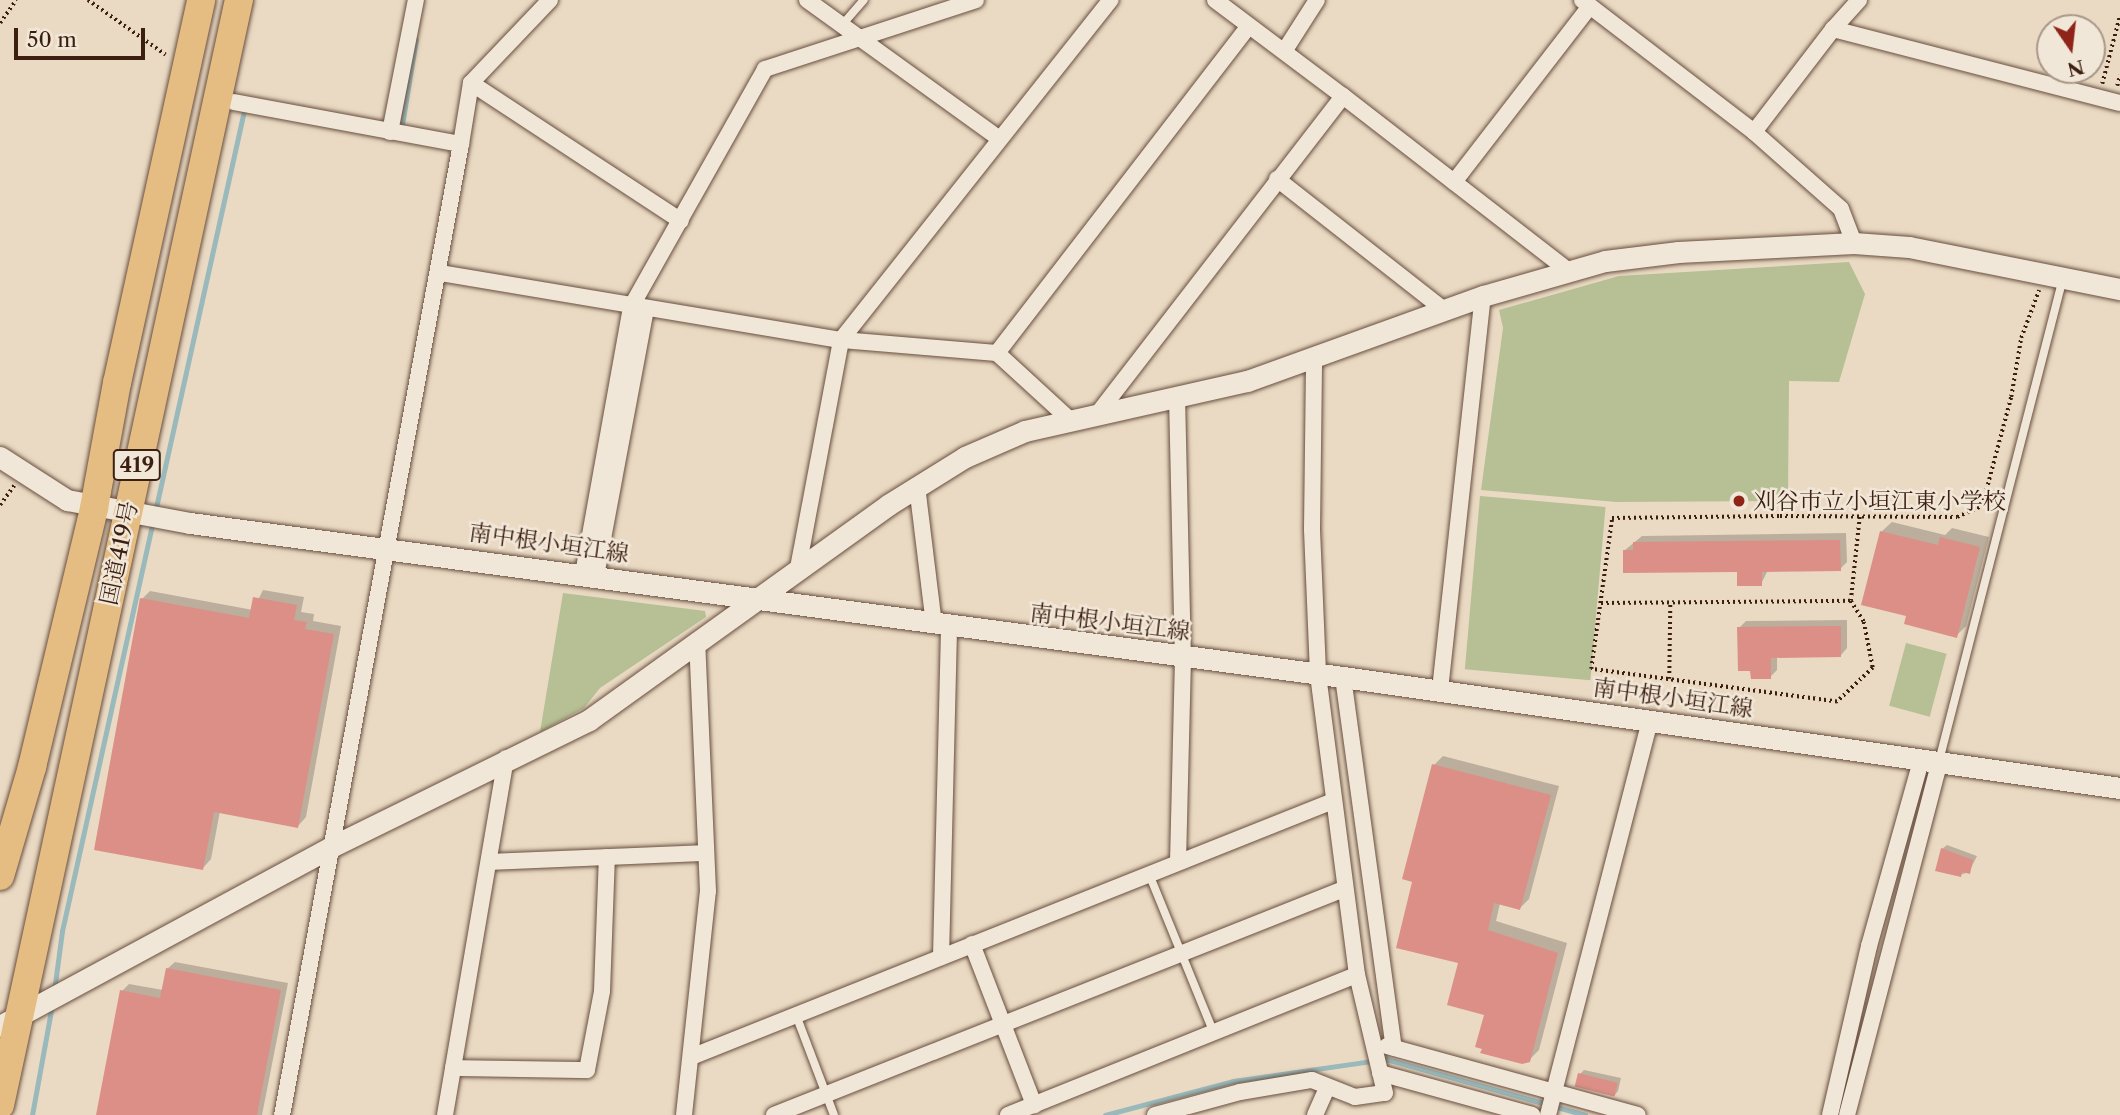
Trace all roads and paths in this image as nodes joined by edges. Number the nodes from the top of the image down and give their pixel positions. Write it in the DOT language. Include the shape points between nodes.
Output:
graph roads {
  1 [pos="16,0"];
  2 [pos="88,0"];
  3 [pos="201,0"];
  4 [pos="239,0"];
  5 [pos="416,0"];
  6 [pos="550,0"];
  7 [pos="807,0"];
  8 [pos="864,0"];
  9 [pos="976,0"];
  10 [pos="1110,0"];
  11 [pos="1215,0"];
  12 [pos="1317,0"];
  13 [pos="1859,0"];
  14 [pos="1586,3"];
  15 [pos="2120,15"];
  16 [pos="0,23"];
  17 [pos="842,24"];
  18 [pos="1248,27"];
  19 [pos="1833,29"];
  20 [pos="857,36"];
  21 [pos="1285,50"];
  22 [pos="184,67"];
  23 [pos="471,83"];
  24 [pos="1343,96"];
  25 [pos="2099,98"];
  26 [pos="234,102"];
  27 [pos="2120,103"];
  28 [pos="390,132"];
  29 [pos="1754,132"];
  30 [pos="997,137"];
  31 [pos="461,144"];
  32 [pos="1277,179"];
  33 [pos="1454,182"];
  34 [pos="681,221"];
  35 [pos="1854,243"];
  36 [pos="1569,271"];
  37 [pos="440,273"];
  38 [pos="2054,277"];
  39 [pos="2120,289"];
  40 [pos="1483,296"];
  41 [pos="638,308"];
  42 [pos="1444,310"];
  43 [pos="841,340"];
  44 [pos="997,353"];
  45 [pos="1314,357"];
  46 [pos="1177,396"];
  47 [pos="1099,412"];
  48 [pos="1070,420"];
  49 [pos="0,457"];
  50 [pos="917,486"];
  51 [pos="94,508"];
  52 [pos="127,513"];
  53 [pos="1860,517"];
  54 [pos="387,548"];
  55 [pos="798,568"];
  56 [pos="590,575"];
  57 [pos="762,598"];
  58 [pos="1851,601"];
  59 [pos="1600,603"];
  60 [pos="1670,603"];
  61 [pos="941,626"];
  62 [pos="696,640"];
  63 [pos="1183,658"];
  64 [pos="1318,673"];
  65 [pos="1343,677"];
  66 [pos="1669,679"];
  67 [pos="1440,690"];
  68 [pos="1650,721"];
  69 [pos="506,758"];
  70 [pos="1930,762"];
  71 [pos="2120,788"];
  72 [pos="1333,801"];
  73 [pos="331,847"];
  74 [pos="706,853"];
  75 [pos="607,857"];
  76 [pos="1178,861"];
  77 [pos="490,862"];
  78 [pos="1149,873"];
  79 [pos="0,876"];
  80 [pos="1344,889"];
  81 [pos="972,944"];
  82 [pos="1181,953"];
  83 [pos="942,957"];
  84 [pos="1357,975"];
  85 [pos="796,1015"];
  86 [pos="10,1020"];
  87 [pos="1004,1023"];
  88 [pos="1214,1033"];
  89 [pos="1371,1046"];
  90 [pos="1394,1048"];
  91 [pos="691,1057"];
  92 [pos="453,1068"];
  93 [pos="1380,1072"];
  94 [pos="1327,1088"];
  95 [pos="825,1094"];
  96 [pos="1553,1094"];
  97 [pos="0,1105"];
  98 [pos="1034,1105"];
  99 [pos="282,1115"];
  100 [pos="445,1115"];
  101 [pos="684,1115"];
  102 [pos="774,1115"];
  103 [pos="834,1115"];
  104 [pos="1008,1115"];
  105 [pos="1154,1115"];
  106 [pos="1315,1115"];
  107 [pos="1529,1115"];
  108 [pos="1548,1115"];
  109 [pos="1638,1115"];
  110 [pos="1830,1115"];
  111 [pos="1847,1115"];
  1 -- 16 [label="path"];
  2 -- 22 [label="path"];
  3 -- 22 [label="highway, 国道419号 / 419"];
  4 -- 52 [label="highway, 国道419号 / 419"];
  5 -- 28 [label="street"];
  6 -- 23 [label="street"];
  7 -- 17 [label="street"];
  8 -- 17 [label="lane"];
  9 -- 20 [label="street"];
  10 -- 30 [label="street"];
  11 -- 18 [label="street"];
  12 -- 21 [label="street"];
  13 -- 19 [label="street"];
  14 -- 29 [label="street"];
  14 -- 33 [label="street"];
  15 -- 25 [label="path"];
  17 -- 20 [label="street"];
  18 -- 21 [label="street"];
  18 -- 44 [label="street"];
  19 -- 25 [label="street"];
  19 -- 29 [label="street"];
  20 -- 30 [label="street"];
  20 -- 34 [label="street" via="765,69"];
  21 -- 24 [label="street"];
  22 -- 51 [label="highway, 国道419号 / 419"];
  23 -- 31 [label="street"];
  23 -- 34 [label="street"];
  24 -- 32 [label="street"];
  24 -- 33 [label="street"];
  25 -- 27 [label="street"];
  26 -- 28 [label="street"];
  28 -- 31 [label="street"];
  29 -- 35 [label="street" via="1841,209"];
  30 -- 43 [label="street"];
  31 -- 37 [label="street"];
  32 -- 42 [label="street"];
  32 -- 47 [label="street"];
  33 -- 36 [label="street"];
  34 -- 41 [label="street"];
  35 -- 36 [label="street" via="1678,252"];
  35 -- 38 [label="street" via="1909,247"];
  36 -- 40 [label="street"];
  37 -- 41 [label="street"];
  37 -- 54 [label="street"];
  38 -- 39 [label="street"];
  38 -- 53 [label="path" via="2021,338 2011,397 1982,506 1957,517"];
  38 -- 70 [label="lane"];
  40 -- 42 [label="street"];
  40 -- 67 [label="street"];
  41 -- 43 [label="street"];
  41 -- 56 [label="street"];
  42 -- 45 [label="street"];
  43 -- 44 [label="street"];
  43 -- 55 [label="street"];
  44 -- 48 [label="street"];
  45 -- 46 [label="street" via="1247,381"];
  45 -- 64 [label="street" via="1312,529"];
  46 -- 47 [label="street"];
  46 -- 63 [label="street"];
  47 -- 48 [label="street"];
  48 -- 50 [label="street" via="988,447"];
  49 -- 51 [label="street, 南中根小垣江線" via="67,500"];
  50 -- 55 [label="street"];
  50 -- 61 [label="street"];
  51 -- 52 [label="street, 南中根小垣江線"];
  51 -- 79 [label="highway, 国道419号 / 419" via="32,767"];
  52 -- 54 [label="street, 南中根小垣江線"];
  52 -- 86 [label="highway, 国道419号 / 419" via="35,944"];
  53 -- 58 [label="path"];
  53 -- 59 [label="path" via="1612,518"];
  54 -- 56 [label="street, 南中根小垣江線"];
  54 -- 73 [label="street"];
  55 -- 57 [label="street"];
  56 -- 57 [label="street, 南中根小垣江線"];
  57 -- 61 [label="street, 南中根小垣江線"];
  57 -- 62 [label="street"];
  58 -- 60 [label="path"];
  58 -- 66 [label="path" via="1864,622 1873,668 1837,702"];
  59 -- 60 [label="path"];
  59 -- 66 [label="path" via="1591,669"];
  60 -- 66 [label="path"];
  61 -- 63 [label="street, 南中根小垣江線"];
  61 -- 83 [label="street"];
  62 -- 69 [label="street" via="589,720"];
  62 -- 74 [label="street"];
  63 -- 64 [label="street, 南中根小垣江線"];
  63 -- 76 [label="street"];
  64 -- 65 [label="street, 南中根小垣江線"];
  64 -- 72 [label="street"];
  65 -- 67 [label="street, 南中根小垣江線"];
  65 -- 90 [label="street"];
  67 -- 68 [label="street, 南中根小垣江線"];
  68 -- 70 [label="street, 南中根小垣江線"];
  68 -- 96 [label="street"];
  69 -- 73 [label="street"];
  69 -- 77 [label="street"];
  70 -- 71 [label="street, 南中根小垣江線"];
  70 -- 110 [label="street" via="1869,946"];
  70 -- 111 [label="street"];
  72 -- 76 [label="street"];
  72 -- 80 [label="street"];
  73 -- 86 [label="street"];
  73 -- 99 [label="street"];
  74 -- 75 [label="street"];
  74 -- 91 [label="street" via="708,891"];
  75 -- 77 [label="street"];
  75 -- 92 [label="street" via="602,991 587,1070"];
  76 -- 78 [label="street"];
  77 -- 92 [label="street"];
  78 -- 81 [label="street"];
  78 -- 82 [label="lane"];
  80 -- 82 [label="street"];
  80 -- 84 [label="street"];
  81 -- 83 [label="street"];
  81 -- 87 [label="street"];
  82 -- 87 [label="street"];
  82 -- 88 [label="lane"];
  83 -- 85 [label="street"];
  84 -- 88 [label="street"];
  84 -- 89 [label="street"];
  85 -- 91 [label="street"];
  85 -- 95 [label="lane"];
  86 -- 97 [label="highway, 国道419号 / 419"];
  87 -- 95 [label="street"];
  87 -- 98 [label="street"];
  88 -- 98 [label="street"];
  89 -- 90 [label="street"];
  89 -- 93 [label="street"];
  90 -- 96 [label="street"];
  91 -- 101 [label="street"];
  92 -- 100 [label="street"];
  93 -- 94 [label="street" via="1385,1093 1355,1097"];
  93 -- 107 [label="street"];
  94 -- 105 [label="street" via="1312,1080 1240,1092"];
  94 -- 106 [label="street"];
  95 -- 102 [label="street"];
  95 -- 103 [label="lane"];
  96 -- 108 [label="street"];
  96 -- 109 [label="street"];
  98 -- 104 [label="street"];
}
